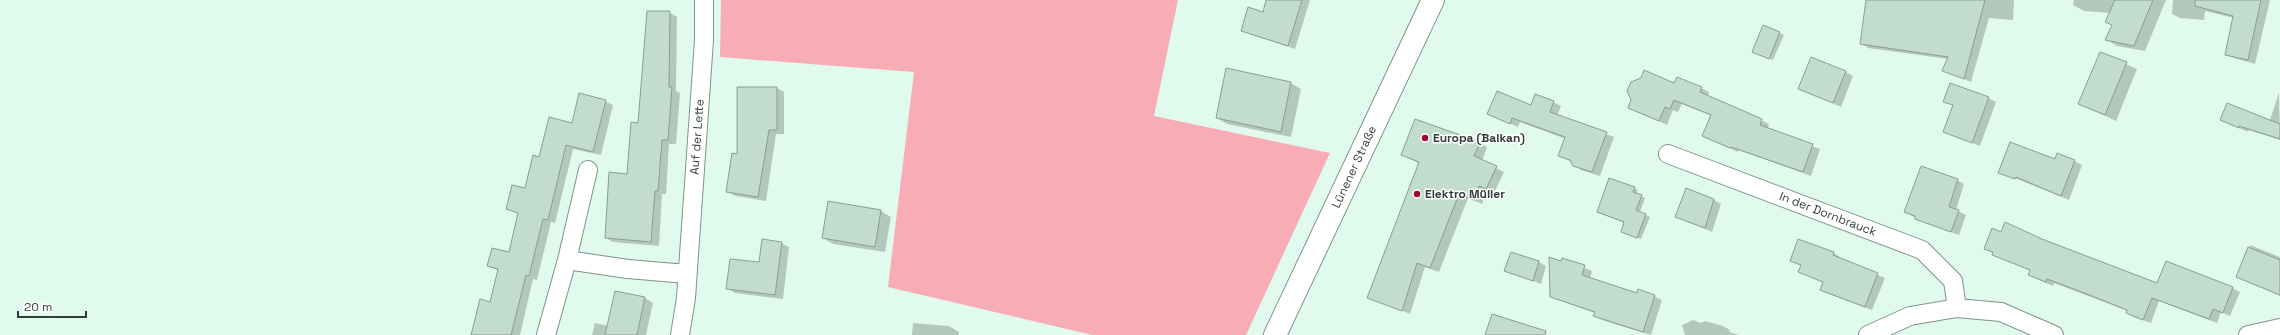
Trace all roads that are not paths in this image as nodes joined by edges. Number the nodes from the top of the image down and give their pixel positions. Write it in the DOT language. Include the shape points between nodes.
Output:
graph roads {
  1 [pos="704,0"];
  2 [pos="1433,0"];
  3 [pos="1668,154"];
  4 [pos="588,170"];
  5 [pos="567,260"];
  6 [pos="687,274"];
  7 [pos="1957,308"];
  8 [pos="2280,328"];
  9 [pos="546,335"];
  10 [pos="680,335"];
  11 [pos="1275,335"];
  12 [pos="1868,335"];
  13 [pos="2054,335"];
  14 [pos="2248,335"];
  1 -- 6 [label="street, Auf der Lette" via="704,40"];
  2 -- 11 [label="main road, Lünener Straße"];
  3 -- 7 [label="street, In der Dornbrauck" via="1922,250 1953,281"];
  4 -- 5 [label="street"];
  5 -- 6 [label="street"];
  5 -- 9 [label="street"];
  6 -- 10 [label="street, Auf der Lette"];
  7 -- 12 [label="street" via="1910,316"];
  7 -- 13 [label="street" via="2000,312"];
  8 -- 14 [label="street"];
}
